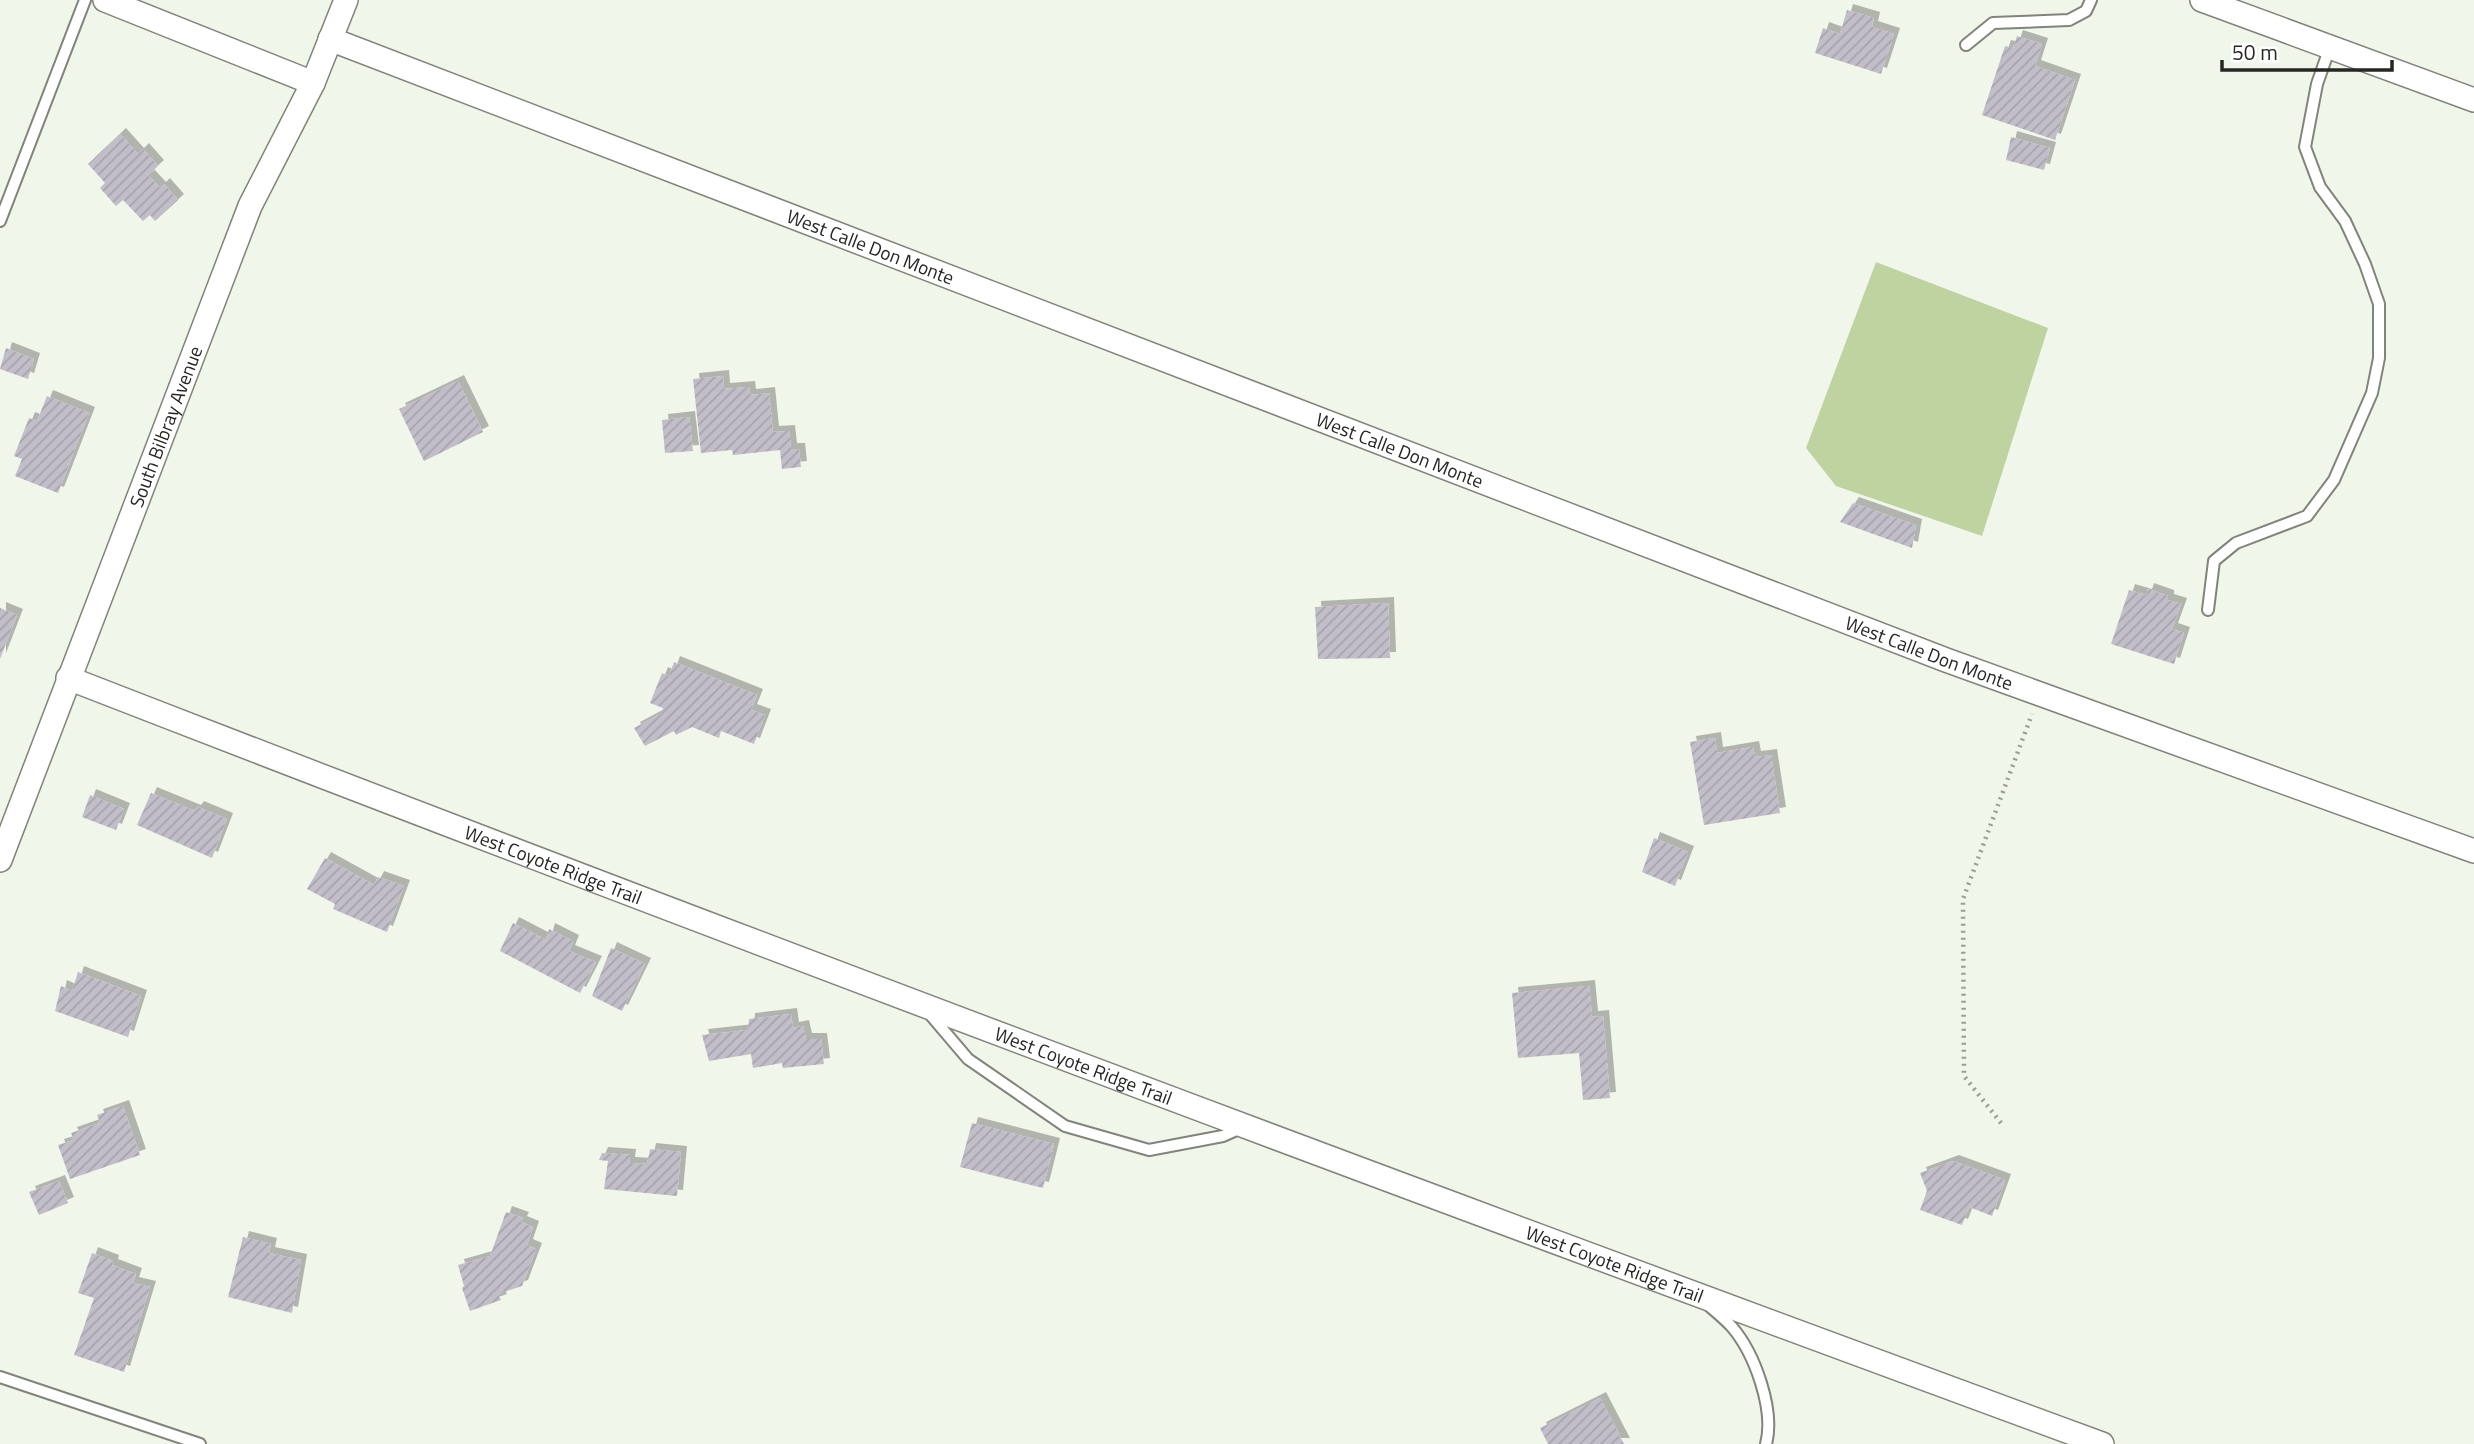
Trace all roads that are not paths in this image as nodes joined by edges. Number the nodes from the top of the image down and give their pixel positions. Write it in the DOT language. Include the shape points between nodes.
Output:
graph roads {
  1 [pos="85,0"];
  2 [pos="105,0"];
  3 [pos="346,0"];
  4 [pos="2091,0"];
  5 [pos="2202,0"];
  6 [pos="330,39"];
  7 [pos="1966,45"];
  8 [pos="2330,47"];
  9 [pos="313,83"];
  10 [pos="2474,100"];
  11 [pos="0,221"];
  12 [pos="2208,610"];
  13 [pos="68,678"];
  14 [pos="2474,851"];
  15 [pos="0,860"];
  16 [pos="922,1004"];
  17 [pos="1247,1126"];
  18 [pos="1699,1296"];
  19 [pos="0,1377"];
  20 [pos="200,1444"];
  21 [pos="1766,1444"];
  22 [pos="2102,1444"];
  1 -- 11 [label="lane"];
  2 -- 9 [label="street"];
  3 -- 6 [label="street, South Bilbray Avenue"];
  4 -- 7 [label="lane" via="2086,11 2069,20 1993,23"];
  5 -- 8 [label="street"];
  6 -- 9 [label="street, South Bilbray Avenue"];
  6 -- 14 [label="street, West Calle Don Monte" via="1920,650"];
  8 -- 10 [label="street"];
  8 -- 12 [label="lane" via="2317,84 2305,147 2320,187 2345,221 2379,304 2379,358 2372,393 2334,480 2307,516 2236,543 2214,561"];
  9 -- 13 [label="street, South Bilbray Avenue" via="250,206"];
  13 -- 15 [label="street, South Bilbray Avenue"];
  13 -- 16 [label="street, West Coyote Ridge Trail"];
  16 -- 17 [label="street, West Coyote Ridge Trail"];
  16 -- 17 [label="lane" via="968,1059 1065,1126 1149,1150 1223,1136"];
  17 -- 18 [label="street, West Coyote Ridge Trail"];
  18 -- 21 [label="lane" via="1734,1329 1753,1362 1767,1402 1770,1429"];
  18 -- 22 [label="street, West Coyote Ridge Trail"];
  19 -- 20 [label="lane"];
}
